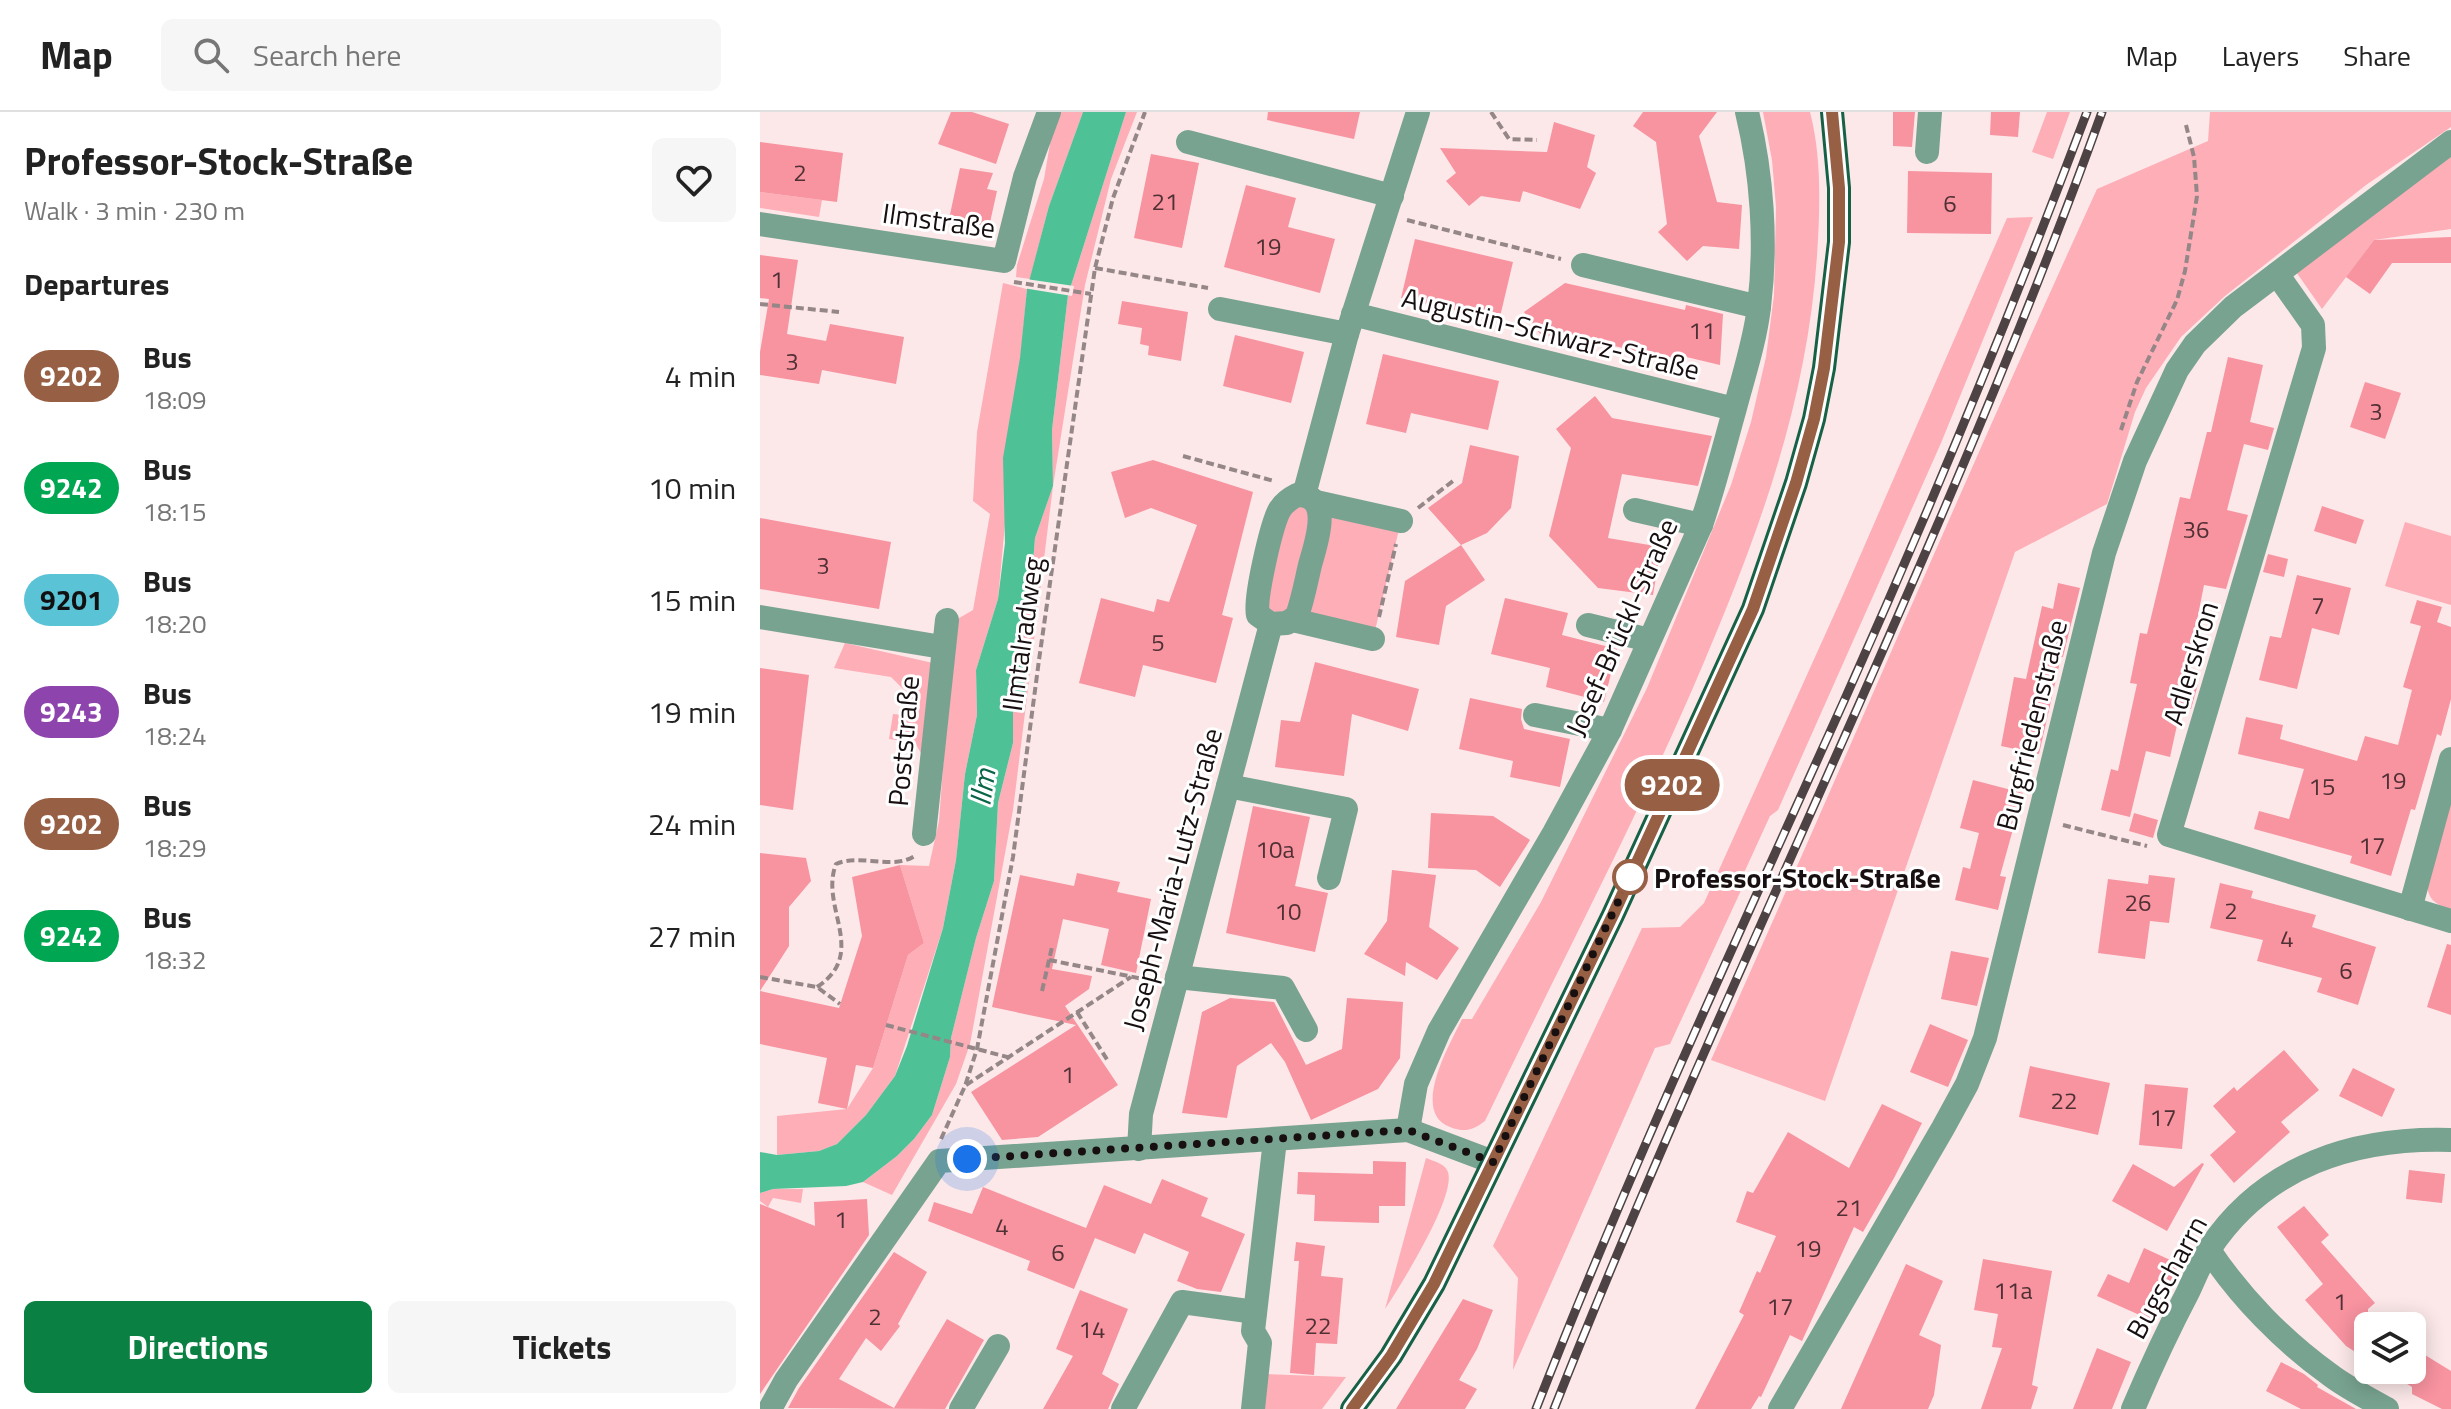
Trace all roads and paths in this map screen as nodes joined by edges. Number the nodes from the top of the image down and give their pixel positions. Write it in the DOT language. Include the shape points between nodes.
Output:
graph roads {
  1 [pos="1049,112"];
  2 [pos="1145,112"];
  3 [pos="1418,112"];
  4 [pos="1491,112"];
  5 [pos="1747,112"];
  6 [pos="1832,112"];
  7 [pos="1930,112"];
  8 [pos="2185,121"];
  9 [pos="1537,140"];
  10 [pos="1188,142"];
  11 [pos="2451,142"];
  12 [pos="1927,152"];
  13 [pos="1389,205"];
  14 [pos="760,224"];
  15 [pos="1583,265"];
  16 [pos="1095,268"];
  17 [pos="2277,274"];
  18 [pos="1015,282"];
  19 [pos="1091,294"];
  20 [pos="760,304"];
  21 [pos="1759,307"];
  22 [pos="1220,309"];
  23 [pos="839,312"];
  24 [pos="1350,324"];
  25 [pos="1734,409"];
  26 [pos="2120,437"];
  27 [pos="1183,456"];
  28 [pos="1453,481"];
  29 [pos="1304,498"];
  30 [pos="1635,510"];
  31 [pos="1401,521"];
  32 [pos="1701,525"];
  33 [pos="760,617"];
  34 [pos="947,620"];
  35 [pos="1282,622"];
  36 [pos="1588,625"];
  37 [pos="1373,639"];
  38 [pos="1649,640"];
  39 [pos="942,647"];
  40 [pos="1535,715"];
  41 [pos="1610,730"];
  42 [pos="2451,759"];
  43 [pos="1228,786"];
  44 [pos="2063,825"];
  45 [pos="924,834"];
  46 [pos="2153,848"];
  47 [pos="1329,878"];
  48 [pos="2410,909"];
  49 [pos="2451,921"];
  50 [pos="1052,947"];
  51 [pos="1049,960"];
  52 [pos="760,977"];
  53 [pos="1131,977"];
  54 [pos="1176,982"];
  55 [pos="817,987"];
  56 [pos="1042,991"];
  57 [pos="840,1004"];
  58 [pos="1077,1012"];
  59 [pos="886,1025"];
  60 [pos="1306,1030"];
  61 [pos="977,1049"];
  62 [pos="1011,1058"];
  63 [pos="1108,1061"];
  64 [pos="965,1086"];
  65 [pos="1408,1130"];
  66 [pos="1275,1140"];
  67 [pos="2451,1140"];
  68 [pos="1139,1149"];
  69 [pos="939,1161"];
  70 [pos="1493,1162"];
  71 [pos="2209,1250"];
  72 [pos="1255,1312"];
  73 [pos="998,1346"];
  74 [pos="770,1409"];
  75 [pos="961,1409"];
  76 [pos="1123,1409"];
  77 [pos="1253,1409"];
  78 [pos="1352,1409"];
  79 [pos="1780,1409"];
  80 [pos="2133,1409"];
  81 [pos="2387,1409"];
  1 -- 14 [label="street, Ilmstraße" via="1025,177 1004,261"];
  2 -- 16 [label="path, Ilmtalradweg" via="1113,198"];
  3 -- 13 [label="street, Joseph-Maria-Lutz-Straße"];
  4 -- 9 [label="path" via="1509,139"];
  5 -- 21 [label="street, Josef-Brückl-Straße" via="1759,173"];
  6 -- 70 [label="main road" via="1840,219 1832,316 1814,419 1776,546 1753,609 1630,877"];
  7 -- 12 [label="street"];
  8 -- 26 [label="path" via="2197,196 2185,271 2177,300 2137,382"];
  10 -- 13 [label="street"];
  11 -- 17 [label="street, Burgfriedenstraße"];
  13 -- 15 [label="path"];
  13 -- 24 [label="street, Joseph-Maria-Lutz-Straße"];
  15 -- 21 [label="street"];
  16 -- 19 [label="path, Ilmtalradweg"];
  16 -- 22 [label="path" via="1224,291"];
  17 -- 48 [label="street, Adlerskron" via="2313,325 2314,348 2169,835"];
  17 -- 79 [label="street, Burgfriedenstraße" via="2195,344 2148,427 2104,553 1985,1038 1943,1128"];
  18 -- 19 [label="path"];
  19 -- 61 [label="path, Ilmtalradweg" via="1013,857"];
  20 -- 23 [label="path"];
  21 -- 25 [label="street, Josef-Brückl-Straße"];
  22 -- 24 [label="street, Augustin-Schwarz-Straße"];
  24 -- 25 [label="street, Augustin-Schwarz-Straße"];
  24 -- 29 [label="street, Joseph-Maria-Lutz-Straße"];
  25 -- 32 [label="street, Josef-Brückl-Straße"];
  27 -- 29 [label="path" via="1281,483"];
  28 -- 31 [label="path"];
  29 -- 31 [label="street"];
  29 -- 35 [label="street, Joseph-Maria-Lutz-Straße" via="1320,525 1299,611"];
  29 -- 35 [label="street, Joseph-Maria-Lutz-Straße" via="1278,513 1257,597 1258,615"];
  30 -- 32 [label="street"];
  31 -- 37 [label="path"];
  32 -- 38 [label="street, Josef-Brückl-Straße"];
  33 -- 39 [label="street, Poststraße"];
  34 -- 39 [label="street"];
  35 -- 37 [label="street"];
  35 -- 43 [label="street, Joseph-Maria-Lutz-Straße"];
  36 -- 38 [label="street"];
  38 -- 41 [label="street, Josef-Brückl-Straße"];
  39 -- 45 [label="street, Poststraße"];
  40 -- 41 [label="street"];
  41 -- 65 [label="street, Josef-Brückl-Straße" via="1439,1031 1416,1084"];
  42 -- 48 [label="street"];
  43 -- 47 [label="street" via="1346,809"];
  43 -- 54 [label="street, Joseph-Maria-Lutz-Straße"];
  44 -- 46 [label="path"];
  45 -- 55 [label="path" via="918,853 904,862 836,864 832,875 843,945 837,969"];
  48 -- 49 [label="street, Adlerskron"];
  50 -- 51 [label="path"];
  51 -- 53 [label="path"];
  51 -- 56 [label="path"];
  52 -- 55 [label="path"];
  53 -- 54 [label="path"];
  53 -- 58 [label="path"];
  54 -- 60 [label="street" via="1283,988"];
  54 -- 68 [label="street, Joseph-Maria-Lutz-Straße" via="1141,1114"];
  55 -- 57 [label="path"];
  58 -- 62 [label="path"];
  58 -- 63 [label="path"];
  59 -- 61 [label="path"];
  61 -- 62 [label="path"];
  61 -- 64 [label="path, Ilmtalradweg"];
  62 -- 64 [label="path"];
  64 -- 69 [label="path, Ilmtalradweg" via="938,1147"];
  65 -- 66 [label="street"];
  65 -- 70 [label="street"];
  66 -- 68 [label="street"];
  66 -- 72 [label="street"];
  67 -- 71 [label="street, Bugscharrn" via="2394,1142 2308,1163 2264,1189"];
  68 -- 69 [label="street"];
  69 -- 74 [label="street"];
  70 -- 78 [label="main road" via="1434,1284"];
  71 -- 80 [label="street, Bugscharrn"];
  71 -- 81 [label="street" via="2271,1325 2329,1375"];
  72 -- 76 [label="street" via="1182,1302"];
  72 -- 77 [label="street" via="1253,1331 1260,1343"];
  73 -- 75 [label="street"];
}
